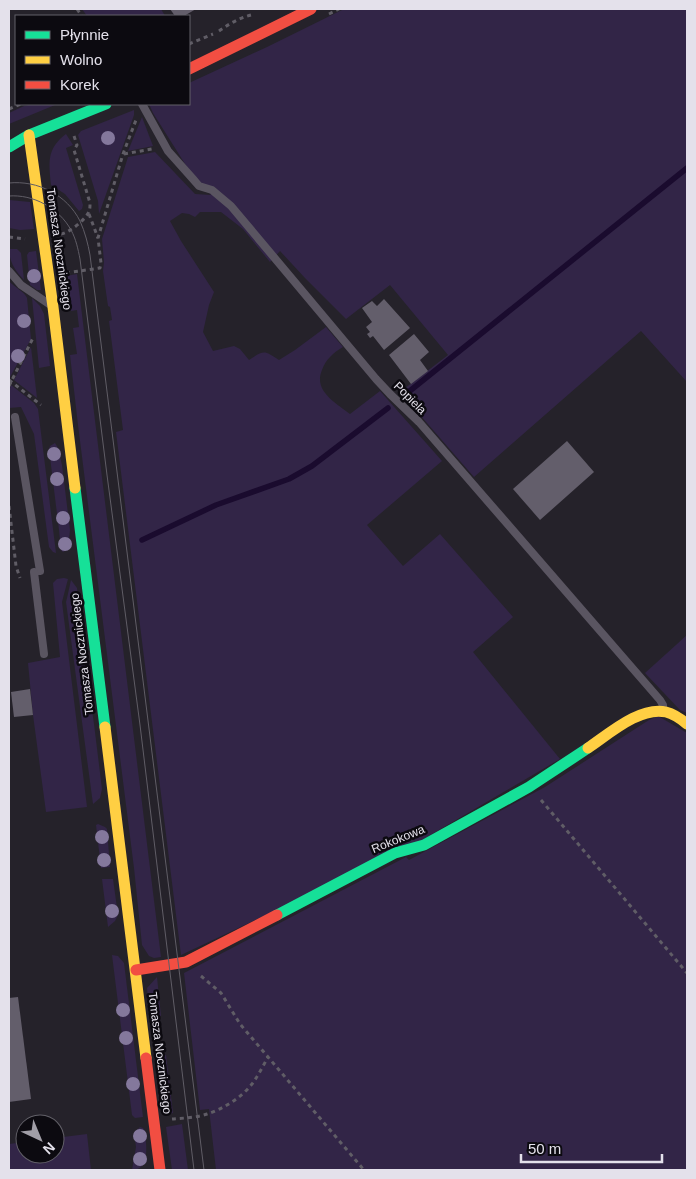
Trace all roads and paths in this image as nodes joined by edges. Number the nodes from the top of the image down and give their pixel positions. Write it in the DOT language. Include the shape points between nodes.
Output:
graph roads {
  1 [pos="311,9"];
  2 [pos="256,12"];
  3 [pos="190,44"];
  4 [pos="190,69"];
  5 [pos="104,105"];
  6 [pos="143,105"];
  7 [pos="138,116"];
  8 [pos="73,131"];
  9 [pos="29,135"];
  10 [pos="9,139"];
  11 [pos="164,144"];
  12 [pos="9,147"];
  13 [pos="123,154"];
  14 [pos="89,213"];
  15 [pos="9,237"];
  16 [pos="44,237"];
  17 [pos="98,238"];
  18 [pos="9,271"];
  19 [pos="63,274"];
  20 [pos="291,277"];
  21 [pos="281,279"];
  22 [pos="53,307"];
  23 [pos="33,338"];
  24 [pos="9,382"];
  25 [pos="41,405"];
  26 [pos="15,417"];
  27 [pos="9,506"];
  28 [pos="20,578"];
  29 [pos="44,654"];
  30 [pos="662,711"];
  31 [pos="687,724"];
  32 [pos="529,787"];
  33 [pos="186,962"];
  34 [pos="136,970"];
  35 [pos="687,973"];
  36 [pos="268,1057"];
  37 [pos="204,1115"];
  38 [pos="160,1170"];
  39 [pos="364,1170"];
  1 -- 4 [label="street"];
  2 -- 3 [label="path"];
  5 -- 9 [label="street"];
  6 -- 11 [label="lane, Popiela"];
  7 -- 13 [label="path"];
  8 -- 14 [label="path" via="74,150 90,203"];
  9 -- 10 [label="street"];
  9 -- 12 [label="street"];
  9 -- 16 [label="street, Tomasza Nocznickiego"];
  11 -- 13 [label="path"];
  11 -- 20 [label="lane, Popiela" via="199,186 212,190 231,206"];
  13 -- 17 [label="path"];
  14 -- 16 [label="path" via="66,233"];
  14 -- 17 [label="path"];
  15 -- 16 [label="path"];
  16 -- 22 [label="street, Tomasza Nocznickiego"];
  17 -- 19 [label="path" via="100,268"];
  18 -- 22 [label="lane" via="21,285"];
  20 -- 21 [label="lane"];
  20 -- 30 [label="lane, Popiela" via="376,379 419,422 660,700"];
  22 -- 34 [label="street, Tomasza Nocznickiego"];
  23 -- 24 [label="path"];
  24 -- 25 [label="path"];
  26 -- 29 [label="lane" via="37,572"];
  27 -- 28 [label="path"];
  30 -- 31 [label="street" via="672,713"];
  30 -- 32 [label="street, Rokokowa" via="644,712 631,719"];
  32 -- 33 [label="street, Rokokowa" via="424,845 395,853"];
  32 -- 35 [label="path"];
  33 -- 34 [label="street, Rokokowa"];
  33 -- 36 [label="path" via="221,993 240,1024"];
  34 -- 38 [label="street, Tomasza Nocznickiego"];
  36 -- 37 [label="path" via="243,1093 222,1108"];
  36 -- 39 [label="path"];
}
